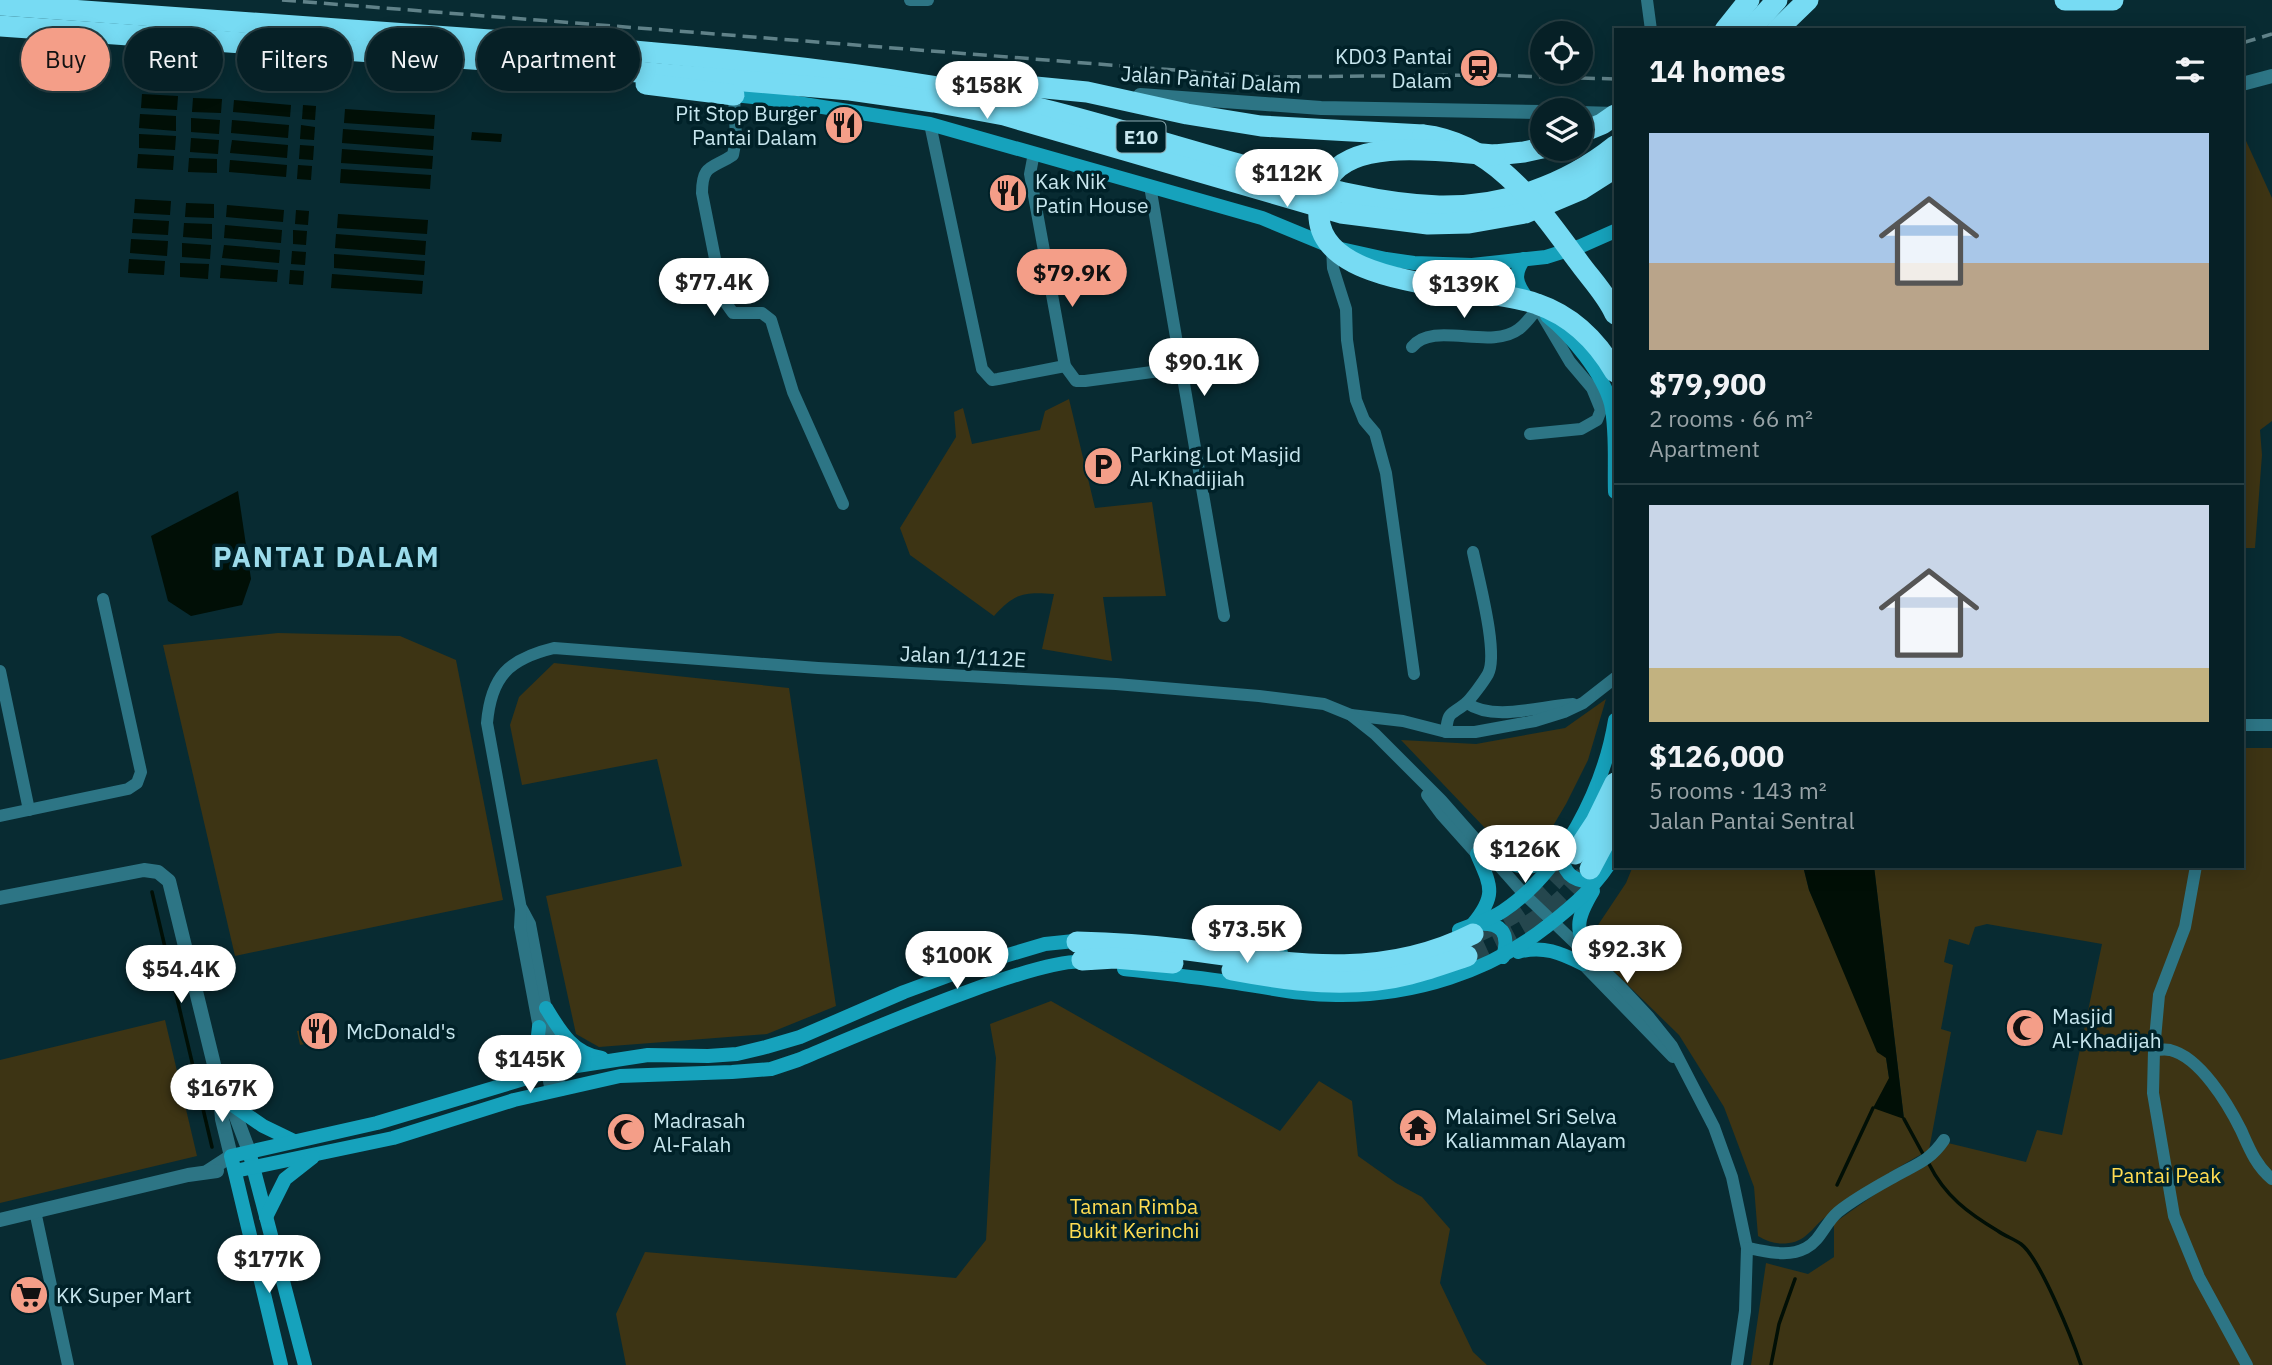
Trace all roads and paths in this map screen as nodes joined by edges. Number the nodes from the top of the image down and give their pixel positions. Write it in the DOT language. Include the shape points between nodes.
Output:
graph roads {
  1 [pos="910,0"];
  2 [pos="928,0"];
  3 [pos="1647,0"];
  4 [pos="1749,0"];
  5 [pos="1777,0"];
  6 [pos="1808,0"];
  7 [pos="2065,0"];
  8 [pos="2113,0"];
  9 [pos="0,5"];
  10 [pos="0,26"];
  11 [pos="1650,28"];
  12 [pos="1727,28"];
  13 [pos="1752,28"];
  14 [pos="1779,28"];
  15 [pos="477,59"];
  16 [pos="640,71"];
  17 [pos="2272,76"];
  18 [pos="640,83"];
  19 [pos="2244,83"];
  20 [pos="936,86"];
  21 [pos="1087,92"];
  22 [pos="734,96"];
  23 [pos="1530,112"];
  24 [pos="1593,113"];
  25 [pos="1614,114"];
  26 [pos="1614,115"];
  27 [pos="930,124"];
  28 [pos="1593,128"];
  29 [pos="1614,147"];
  30 [pos="1530,150"];
  31 [pos="1034,153"];
  32 [pos="1614,169"];
  33 [pos="1150,186"];
  34 [pos="1556,193"];
  35 [pos="1614,231"];
  36 [pos="1332,247"];
  37 [pos="1524,260"];
  38 [pos="1472,265"];
  39 [pos="1534,306"];
  40 [pos="1614,313"];
  41 [pos="1412,347"];
  42 [pos="1065,366"];
  43 [pos="1182,368"];
  44 [pos="1614,370"];
  45 [pos="1530,434"];
  46 [pos="1614,464"];
  47 [pos="843,504"];
  48 [pos="1473,552"];
  49 [pos="103,599"];
  50 [pos="1224,616"];
  51 [pos="0,671"];
  52 [pos="1414,674"];
  53 [pos="1614,679"];
  54 [pos="1466,703"];
  55 [pos="1583,703"];
  56 [pos="1351,715"];
  57 [pos="1614,725"];
  58 [pos="2244,725"];
  59 [pos="2272,725"];
  60 [pos="1446,732"];
  61 [pos="1614,785"];
  62 [pos="29,810"];
  63 [pos="0,816"];
  64 [pos="1614,825"];
  65 [pos="1480,851"];
  66 [pos="1569,851"];
  67 [pos="1614,855"];
  68 [pos="2196,868"];
  69 [pos="1599,869"];
  70 [pos="1522,897"];
  71 [pos="0,898"];
  72 [pos="522,909"];
  73 [pos="1550,924"];
  74 [pos="1472,929"];
  75 [pos="1080,951"];
  76 [pos="1467,956"];
  77 [pos="1503,957"];
  78 [pos="1587,962"];
  79 [pos="904,992"];
  80 [pos="546,1008"];
  81 [pos="914,1014"];
  82 [pos="539,1027"];
  83 [pos="766,1047"];
  84 [pos="2154,1050"];
  85 [pos="613,1059"];
  86 [pos="771,1069"];
  87 [pos="552,1070"];
  88 [pos="219,1085"];
  89 [pos="503,1086"];
  90 [pos="556,1091"];
  91 [pos="234,1106"];
  92 [pos="1944,1140"];
  93 [pos="294,1141"];
  94 [pos="249,1151"];
  95 [pos="317,1154"];
  96 [pos="231,1156"];
  97 [pos="253,1167"];
  98 [pos="208,1171"];
  99 [pos="235,1171"];
  100 [pos="2272,1179"];
  101 [pos="34,1211"];
  102 [pos="267,1217"];
  103 [pos="0,1220"];
  104 [pos="1747,1248"];
  105 [pos="68,1365"];
  106 [pos="281,1365"];
  107 [pos="305,1365"];
  108 [pos="1737,1365"];
  109 [pos="2247,1365"];
  1 -- 2 [label="street"];
  3 -- 11 [label="street"];
  4 -- 12 [label="highway"];
  5 -- 13 [label="highway"];
  6 -- 14 [label="highway"];
  7 -- 8 [label="highway"];
  9 -- 20 [label="highway, E10" via="596,48"];
  10 -- 15 [label="highway, E10"];
  16 -- 34 [label="highway, E10" via="850,90 1004,115 1341,213 1386,219 1428,224 1507,218"];
  17 -- 19 [label="street"];
  18 -- 22 [label="highway"];
  20 -- 21 [label="highway" via="976,80"];
  20 -- 34 [label="highway, E10" via="1003,98 1344,194 1436,206"];
  21 -- 23 [label="street, Jalan Pantai Dalam" via="1321,108"];
  21 -- 40 [label="highway, bridge" via="1261,126 1432,136 1459,144 1510,176"];
  22 -- 27 [label="main road"];
  22 -- 47 [label="street" via="733,155 710,167 702,180 723,299 733,313 762,313 771,320 793,392"];
  24 -- 25 [label="street"];
  26 -- 28 [label="highway"];
  27 -- 31 [label="main road"];
  27 -- 42 [label="street" via="982,369 992,380"];
  29 -- 34 [label="highway, E10"];
  30 -- 44 [label="highway, bridge" via="1495,155 1392,149 1352,158 1325,186 1320,231 1341,257 1372,272 1509,296 1560,314 1595,342"];
  31 -- 33 [label="main road"];
  31 -- 42 [label="street" via="1030,174"];
  32 -- 34 [label="highway, E10" via="1582,189"];
  33 -- 36 [label="main road" via="1262,218"];
  33 -- 43 [label="street"];
  35 -- 37 [label="main road" via="1581,246"];
  36 -- 38 [label="main road" via="1414,263"];
  36 -- 52 [label="street" via="1333,268 1346,309 1356,400 1375,433 1386,474"];
  37 -- 38 [label="main road"];
  37 -- 39 [label="main road" via="1517,282"];
  38 -- 39 [label="main road"];
  39 -- 41 [label="street" via="1519,330 1493,338 1429,336"];
  39 -- 45 [label="street" via="1592,388 1601,410 1597,420 1581,429"];
  39 -- 46 [label="main road" via="1577,347 1608,394"];
  42 -- 43 [label="street" via="1076,381"];
  43 -- 50 [label="street"];
  48 -- 54 [label="street" via="1493,657 1488,674"];
  49 -- 62 [label="street" via="141,772 137,783 128,789"];
  51 -- 62 [label="street"];
  53 -- 55 [label="street"];
  54 -- 55 [label="street" via="1497,713"];
  54 -- 60 [label="street" via="1452,711"];
  55 -- 60 [label="street" via="1535,721 1475,732"];
  56 -- 60 [label="street"];
  56 -- 65 [label="street, Jalan 1/112E" via="1412,772 1441,814"];
  56 -- 72 [label="street, Jalan 1/112E" via="1324,704 1116,684 554,649 538,652 497,681 487,723"];
  57 -- 66 [label="main road" via="1610,747"];
  58 -- 59 [label="street"];
  61 -- 66 [label="highway" via="1596,822"];
  62 -- 63 [label="street"];
  64 -- 69 [label="highway"];
  65 -- 66 [label="main road" via="1523,868"];
  65 -- 70 [label="street, Jalan 1/112E"];
  65 -- 74 [label="main road" via="1491,890"];
  66 -- 69 [label="main road" via="1563,865 1570,876 1589,880"];
  66 -- 70 [label="main road"];
  67 -- 69 [label="main road"];
  68 -- 84 [label="street" via="2185,927 2159,995"];
  69 -- 73 [label="main road"];
  69 -- 78 [label="main road" via="1578,926"];
  70 -- 73 [label="street, Jalan 1/112E"];
  70 -- 74 [label="main road"];
  71 -- 88 [label="street" via="135,871 152,870 164,876 169,881"];
  72 -- 80 [label="street" via="530,924"];
  72 -- 82 [label="street" via="520,927"];
  73 -- 77 [label="main road"];
  73 -- 78 [label="street, Jalan 1/112E"];
  74 -- 75 [label="highway" via="1454,944 1425,953 1349,966 1290,964 1139,945"];
  74 -- 77 [label="main road" via="1489,923 1503,932 1507,941"];
  75 -- 76 [label="highway" via="1327,982 1398,976"];
  75 -- 77 [label="main road" via="1102,966 1341,995 1396,990 1450,978"];
  75 -- 79 [label="main road" via="1045,944"];
  75 -- 81 [label="main road" via="1061,963"];
  77 -- 78 [label="main road" via="1530,948 1553,950"];
  78 -- 104 [label="street, Jalan 1/112E" via="1684,1067 1728,1165"];
  79 -- 81 [label="main road"];
  79 -- 83 [label="main road"];
  80 -- 85 [label="main road" via="581,1052"];
  80 -- 87 [label="street"];
  81 -- 86 [label="main road"];
  82 -- 87 [label="street"];
  82 -- 89 [label="main road" via="537,1049 530,1062"];
  83 -- 85 [label="main road" via="737,1054"];
  83 -- 86 [label="main road"];
  84 -- 100 [label="street" via="2171,1050 2207,1077 2229,1108 2251,1153"];
  84 -- 109 [label="street" via="2153,1093 2174,1216 2199,1277"];
  85 -- 87 [label="main road"];
  86 -- 90 [label="main road" via="620,1076"];
  87 -- 89 [label="main road"];
  87 -- 90 [label="street"];
  88 -- 91 [label="street"];
  88 -- 96 [label="street"];
  89 -- 93 [label="main road" via="377,1123"];
  90 -- 95 [label="main road" via="393,1138"];
  91 -- 93 [label="main road"];
  91 -- 94 [label="street"];
  92 -- 104 [label="street" via="1918,1166 1835,1214 1807,1248 1780,1254"];
  93 -- 94 [label="main road"];
  94 -- 96 [label="main road"];
  94 -- 97 [label="main road"];
  95 -- 97 [label="main road"];
  95 -- 102 [label="main road" via="285,1180"];
  96 -- 98 [label="street"];
  96 -- 99 [label="main road"];
  97 -- 99 [label="main road"];
  97 -- 102 [label="main road"];
  98 -- 99 [label="street"];
  98 -- 101 [label="street"];
  99 -- 106 [label="main road"];
  101 -- 103 [label="street"];
  101 -- 105 [label="street"];
  102 -- 107 [label="main road"];
  104 -- 108 [label="street, Jalan 1/112E"];
}
